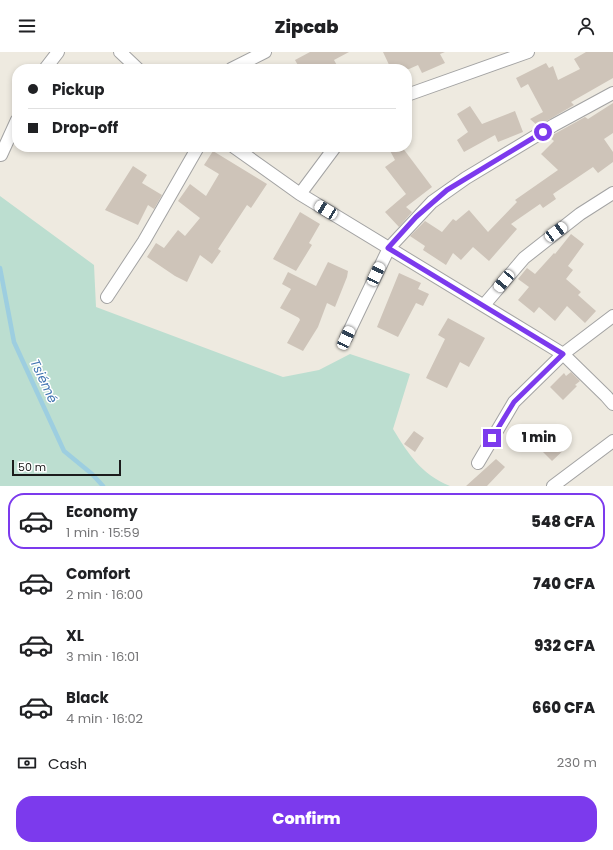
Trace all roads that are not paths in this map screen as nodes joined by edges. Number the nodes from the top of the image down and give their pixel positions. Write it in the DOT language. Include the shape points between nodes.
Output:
graph roads {
  1 [pos="58,52"];
  2 [pos="120,52"];
  3 [pos="265,52"];
  4 [pos="528,52"];
  5 [pos="49,64"];
  6 [pos="133,64"];
  7 [pos="241,64"];
  8 [pos="412,93"];
  9 [pos="613,93"];
  10 [pos="12,131"];
  11 [pos="195,152"];
  12 [pos="241,152"];
  13 [pos="331,152"];
  14 [pos="1,155"];
  15 [pos="613,193"];
  16 [pos="300,194"];
  17 [pos="388,248"];
  18 [pos="107,297"];
  19 [pos="484,305"];
  20 [pos="613,316"];
  21 [pos="346,338"];
  22 [pos="563,354"];
  23 [pos="613,404"];
  24 [pos="613,441"];
  25 [pos="478,463"];
  26 [pos="553,486"];
  1 -- 5 [label="street"];
  2 -- 6 [label="street"];
  3 -- 7 [label="street"];
  4 -- 8 [label="street"];
  9 -- 17 [label="street" via="554,125 447,190 416,217"];
  10 -- 14 [label="street"];
  11 -- 18 [label="street" via="144,241"];
  12 -- 16 [label="street"];
  13 -- 16 [label="street"];
  15 -- 19 [label="street" via="574,218 524,258"];
  16 -- 17 [label="street"];
  17 -- 19 [label="street"];
  17 -- 21 [label="street"];
  19 -- 22 [label="street"];
  20 -- 22 [label="street"];
  22 -- 23 [label="street"];
  22 -- 25 [label="street" via="514,402"];
  24 -- 26 [label="street"];
}
